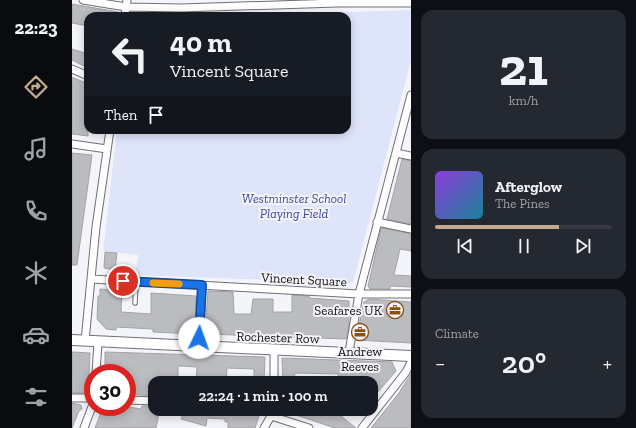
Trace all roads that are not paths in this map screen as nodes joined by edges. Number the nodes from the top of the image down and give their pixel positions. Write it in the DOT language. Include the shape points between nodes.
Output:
graph roads {
  1 [pos="84,0"];
  2 [pos="239,3"];
  3 [pos="411,3"];
  4 [pos="127,4"];
  5 [pos="72,69"];
  6 [pos="84,74"];
  7 [pos="411,95"];
  8 [pos="109,134"];
  9 [pos="72,144"];
  10 [pos="107,149"];
  11 [pos="396,153"];
  12 [pos="411,156"];
  13 [pos="377,222"];
  14 [pos="411,229"];
  15 [pos="91,279"];
  16 [pos="136,282"];
  17 [pos="202,285"];
  18 [pos="359,294"];
  19 [pos="411,294"];
  20 [pos="135,303"];
  21 [pos="72,340"];
  22 [pos="85,341"];
  23 [pos="98,342"];
  24 [pos="199,346"];
  25 [pos="274,350"];
  26 [pos="349,352"];
  27 [pos="411,356"];
  28 [pos="411,362"];
  29 [pos="97,364"];
  30 [pos="274,376"];
  31 [pos="72,398"];
  32 [pos="84,398"];
  33 [pos="136,400"];
  34 [pos="148,401"];
  35 [pos="88,416"];
  36 [pos="270,416"];
  37 [pos="279,416"];
  38 [pos="84,428"];
  39 [pos="264,428"];
  40 [pos="309,428"];
  41 [pos="362,428"];
  1 -- 4 [label="street"];
  2 -- 3 [label="street"];
  2 -- 4 [label="street"];
  5 -- 6 [label="street"];
  7 -- 11 [label="street, Vincent Square"];
  8 -- 10 [label="street"];
  9 -- 10 [label="street"];
  10 -- 15 [label="street"];
  11 -- 12 [label="street"];
  11 -- 13 [label="street, Vincent Square"];
  13 -- 14 [label="street"];
  13 -- 18 [label="street, Vincent Square"];
  15 -- 16 [label="street, Vincent Square"];
  15 -- 22 [label="street"];
  16 -- 17 [label="street, Vincent Square"];
  16 -- 20 [label="lane"];
  17 -- 18 [label="street, Vincent Square"];
  17 -- 24 [label="street"];
  18 -- 19 [label="street"];
  18 -- 26 [label="street"];
  21 -- 22 [label="main road, Rochester Row"];
  22 -- 23 [label="main road, Rochester Row"];
  23 -- 24 [label="main road, Rochester Row"];
  23 -- 29 [label="street"];
  24 -- 25 [label="main road, Rochester Row"];
  25 -- 26 [label="main road, Rochester Row"];
  25 -- 30 [label="street"];
  26 -- 27 [label="main road, Rochester Row"];
  28 -- 41 [label="street"];
  31 -- 32 [label="street"];
  33 -- 34 [label="street"];
  35 -- 38 [label="street"];
  36 -- 39 [label="street"];
  37 -- 40 [label="street"];
}
